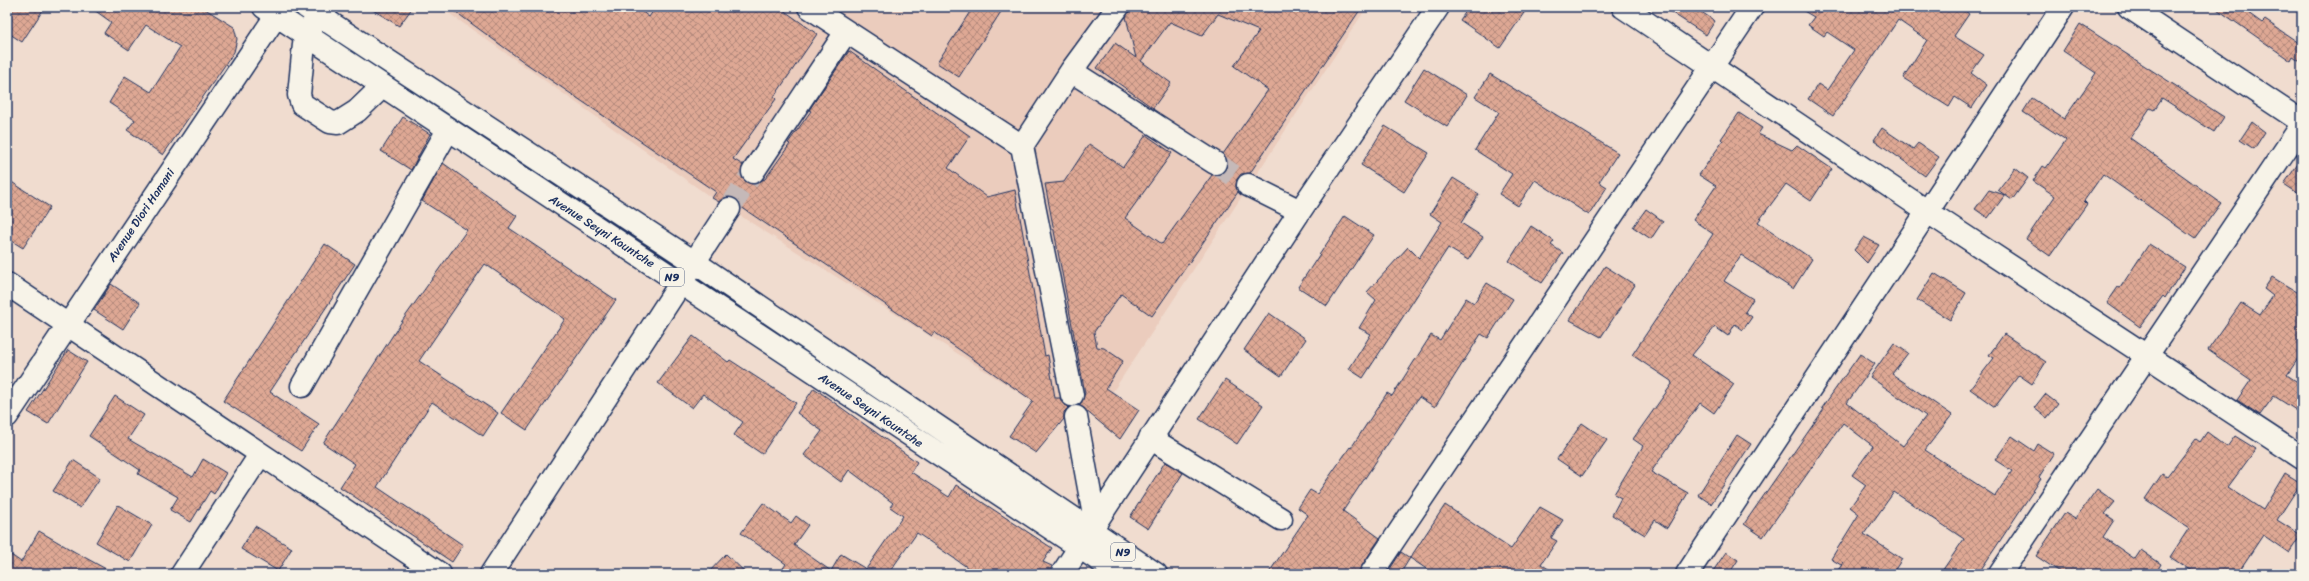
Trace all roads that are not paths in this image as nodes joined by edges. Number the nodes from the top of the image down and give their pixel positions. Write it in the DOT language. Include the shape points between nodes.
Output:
graph roads {
  1 [pos="809,7"];
  2 [pos="1118,7"];
  3 [pos="1438,7"];
  4 [pos="1623,7"];
  5 [pos="1752,7"];
  6 [pos="2063,7"];
  7 [pos="2129,7"];
  8 [pos="274,10"];
  9 [pos="318,10"];
  10 [pos="846,32"];
  11 [pos="305,34"];
  12 [pos="1712,66"];
  13 [pos="1071,71"];
  14 [pos="383,86"];
  15 [pos="2302,124"];
  16 [pos="448,130"];
  17 [pos="1022,146"];
  18 [pos="1215,163"];
  19 [pos="753,172"];
  20 [pos="1248,185"];
  21 [pos="729,209"];
  22 [pos="1300,211"];
  23 [pos="1928,212"];
  24 [pos="694,262"];
  25 [pos="681,282"];
  26 [pos="7,284"];
  27 [pos="67,326"];
  28 [pos="2145,355"];
  29 [pos="302,386"];
  30 [pos="1072,396"];
  31 [pos="7,416"];
  32 [pos="1076,417"];
  33 [pos="1150,438"];
  34 [pos="260,455"];
  35 [pos="2302,458"];
  36 [pos="1281,519"];
  37 [pos="1090,539"];
  38 [pos="182,574"];
  39 [pos="440,574"];
  40 [pos="491,574"];
  41 [pos="1062,574"];
  42 [pos="1120,574"];
  43 [pos="1156,574"];
  44 [pos="1371,574"];
  45 [pos="1687,574"];
  46 [pos="2000,574"];
  1 -- 10 [label="main road"];
  2 -- 13 [label="main road"];
  3 -- 22 [label="main road"];
  4 -- 12 [label="main road"];
  5 -- 12 [label="main road"];
  6 -- 23 [label="main road"];
  7 -- 15 [label="main road"];
  8 -- 11 [label="main road, Avenue Seyni Kountche / N9"];
  8 -- 27 [label="main road, Avenue Diori Hamani"];
  9 -- 11 [label="main road"];
  9 -- 24 [label="main road, Avenue Seyni Kountche / N9"];
  10 -- 17 [label="main road"];
  10 -- 19 [label="main road"];
  11 -- 14 [label="main road, Avenue Seyni Kountche / N9"];
  11 -- 14 [label="main road" via="299,95 302,104 330,122 338,123 357,111"];
  12 -- 23 [label="main road"];
  12 -- 44 [label="main road"];
  13 -- 17 [label="main road"];
  13 -- 18 [label="main road"];
  14 -- 16 [label="main road, Avenue Seyni Kountche / N9"];
  15 -- 28 [label="main road"];
  16 -- 25 [label="main road, Avenue Seyni Kountche / N9"];
  16 -- 29 [label="main road"];
  17 -- 30 [label="main road"];
  20 -- 22 [label="main road"];
  21 -- 24 [label="main road"];
  22 -- 33 [label="main road"];
  23 -- 28 [label="main road"];
  23 -- 45 [label="main road"];
  24 -- 25 [label="main road"];
  24 -- 37 [label="main road, Avenue Seyni Kountche / N9"];
  25 -- 37 [label="main road, Avenue Seyni Kountche / N9" via="899,429"];
  25 -- 40 [label="main road"];
  26 -- 27 [label="main road"];
  27 -- 31 [label="main road, Avenue Diori Hamani"];
  27 -- 34 [label="main road"];
  28 -- 35 [label="main road"];
  28 -- 46 [label="main road"];
  32 -- 37 [label="main road"];
  33 -- 36 [label="main road"];
  33 -- 37 [label="main road"];
  34 -- 38 [label="main road"];
  34 -- 39 [label="main road"];
  37 -- 41 [label="main road"];
  37 -- 42 [label="main road, N9"];
  37 -- 43 [label="main road, N9"];
}
